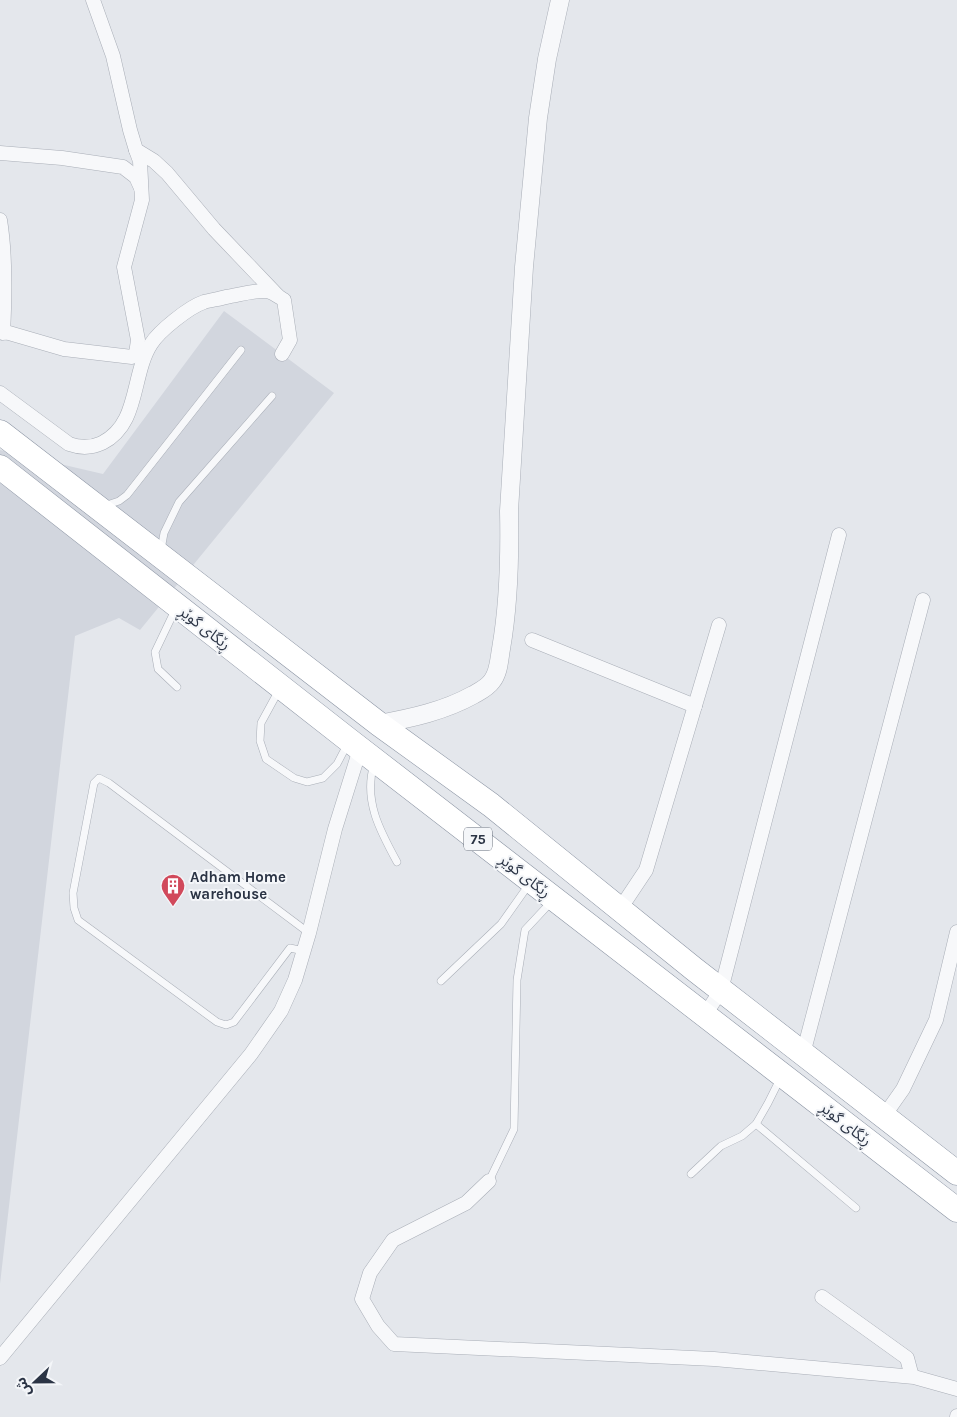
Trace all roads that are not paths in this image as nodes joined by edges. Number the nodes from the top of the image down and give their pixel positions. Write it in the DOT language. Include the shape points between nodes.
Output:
graph roads {
  1 [pos="93,0"];
  2 [pos="560,0"];
  3 [pos="136,150"];
  4 [pos="0,153"];
  5 [pos="142,189"];
  6 [pos="0,220"];
  7 [pos="279,297"];
  8 [pos="2,332"];
  9 [pos="241,350"];
  10 [pos="282,354"];
  11 [pos="0,393"];
  12 [pos="272,396"];
  13 [pos="0,432"];
  14 [pos="0,467"];
  15 [pos="99,508"];
  16 [pos="839,535"];
  17 [pos="160,555"];
  18 [pos="923,600"];
  19 [pos="177,606"];
  20 [pos="719,625"];
  21 [pos="532,640"];
  22 [pos="177,687"];
  23 [pos="281,687"];
  24 [pos="695,706"];
  25 [pos="379,724"];
  26 [pos="362,750"];
  27 [pos="397,862"];
  28 [pos="532,881"];
  29 [pos="554,899"];
  30 [pos="620,909"];
  31 [pos="957,932"];
  32 [pos="309,933"];
  33 [pos="304,951"];
  34 [pos="442,981"];
  35 [pos="721,990"];
  36 [pos="705,1015"];
  37 [pos="803,1054"];
  38 [pos="782,1074"];
  39 [pos="884,1116"];
  40 [pos="756,1124"];
  41 [pos="690,1174"];
  42 [pos="957,1174"];
  43 [pos="489,1181"];
  44 [pos="856,1208"];
  45 [pos="957,1210"];
  46 [pos="822,1297"];
  47 [pos="0,1358"];
  48 [pos="909,1376"];
  49 [pos="957,1389"];
  1 -- 3 [label="street" via="112,56"];
  2 -- 25 [label="street" via="544,79 531,189 509,511 508,590 498,670 485,688 461,702 435,712"];
  3 -- 5 [label="street"];
  3 -- 7 [label="street" via="167,173 214,229"];
  4 -- 5 [label="street" via="123,167 136,177"];
  5 -- 8 [label="street" via="142,200 124,266 138,340 136,354 132,357 64,349"];
  6 -- 8 [label="street" via="4,271"];
  7 -- 10 [label="street" via="284,300 290,340"];
  7 -- 11 [label="street" via="269,291 244,294 203,302 185,313 151,344 140,367 137,388 124,422 115,435 96,446 69,444"];
  9 -- 15 [label="lane" via="127,495"];
  12 -- 17 [label="lane" via="179,502 164,533"];
  13 -- 15 [label="highway, ڕێگای گوێڕ / 75"];
  14 -- 19 [label="highway, ڕێگای گوێڕ / 75"];
  15 -- 17 [label="highway, ڕێگای گوێڕ / 75"];
  16 -- 35 [label="street"];
  17 -- 25 [label="highway, ڕێگای گوێڕ / 75"];
  18 -- 37 [label="street"];
  19 -- 22 [label="lane" via="155,652 158,669"];
  19 -- 23 [label="highway, ڕێگای گوێڕ / 75"];
  20 -- 24 [label="street"];
  21 -- 24 [label="street"];
  23 -- 26 [label="highway, ڕێگای گوێڕ / 75"];
  23 -- 26 [label="lane" via="261,723 260,741 266,759 294,778 307,782 323,778 337,764"];
  24 -- 30 [label="street" via="646,870"];
  25 -- 30 [label="highway, ڕێگای گوێڕ / 75" via="491,804"];
  26 -- 27 [label="lane" via="378,828"];
  26 -- 28 [label="highway, ڕێگای گوێڕ / 75"];
  26 -- 32 [label="street" via="335,830"];
  28 -- 29 [label="highway, ڕێگای گوێڕ / 75"];
  28 -- 34 [label="lane" via="500,924"];
  29 -- 36 [label="highway, ڕێگای گوێڕ / 75"];
  29 -- 43 [label="lane" via="525,930 517,980 514,1129"];
  30 -- 35 [label="highway, ڕێگای گوێڕ / 75"];
  31 -- 39 [label="street" via="936,1020 903,1089"];
  32 -- 33 [label="street"];
  32 -- 33 [label="lane" via="109,783 98,778 94,783 73,893 78,920 217,1022 226,1025 234,1022 290,948"];
  33 -- 47 [label="street" via="281,1011 251,1054"];
  35 -- 36 [label="street"];
  35 -- 37 [label="highway, ڕێگای گوێڕ / 75"];
  36 -- 38 [label="highway, ڕێگای گوێڕ / 75"];
  37 -- 39 [label="highway, ڕێگای گوێڕ / 75"];
  38 -- 40 [label="lane"];
  38 -- 45 [label="highway, ڕێگای گوێڕ / 75"];
  39 -- 42 [label="highway, ڕێگای گوێڕ / 75"];
  40 -- 41 [label="lane" via="742,1136 721,1146"];
  40 -- 44 [label="lane"];
  43 -- 48 [label="street" via="466,1203 393,1240 370,1273 362,1299 378,1326 394,1344 714,1359"];
  46 -- 48 [label="street" via="907,1358"];
  48 -- 49 [label="street"];
}
